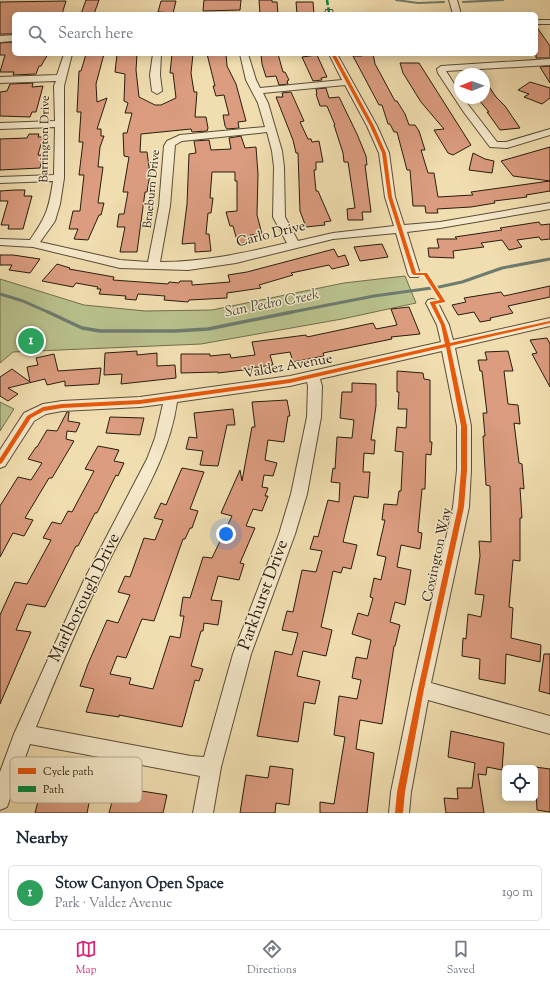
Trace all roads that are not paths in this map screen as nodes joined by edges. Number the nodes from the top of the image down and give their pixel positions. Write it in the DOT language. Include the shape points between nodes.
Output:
graph roads {
  1 [pos="453,0"];
  2 [pos="456,12"];
  3 [pos="538,22"];
  4 [pos="549,23"];
  5 [pos="12,38"];
  6 [pos="0,39"];
  7 [pos="67,56"];
  8 [pos="157,56"];
  9 [pos="245,56"];
  10 [pos="334,56"];
  11 [pos="550,62"];
  12 [pos="61,78"];
  13 [pos="0,80"];
  14 [pos="348,82"];
  15 [pos="157,90"];
  16 [pos="258,91"];
  17 [pos="60,124"];
  18 [pos="0,126"];
  19 [pos="270,129"];
  20 [pos="550,132"];
  21 [pos="59,178"];
  22 [pos="0,180"];
  23 [pos="550,206"];
  24 [pos="399,230"];
  25 [pos="0,242"];
  26 [pos="33,244"];
  27 [pos="294,244"];
  28 [pos="153,266"];
  29 [pos="414,274"];
  30 [pos="432,302"];
  31 [pos="550,322"];
  32 [pos="448,346"];
  33 [pos="312,376"];
  34 [pos="171,398"];
  35 [pos="0,462"];
  36 [pos="421,689"];
  37 [pos="550,725"];
  38 [pos="23,734"];
  39 [pos="15,757"];
  40 [pos="211,767"];
  41 [pos="10,771"];
  42 [pos="0,800"];
  43 [pos="203,813"];
  44 [pos="399,813"];
  1 -- 2 [label="street"];
  3 -- 4 [label="street"];
  5 -- 6 [label="street"];
  7 -- 12 [label="street, Barrington Drive"];
  8 -- 15 [label="street"];
  9 -- 16 [label="street" via="251,80"];
  10 -- 14 [label="street"];
  11 -- 20 [label="street" via="441,68 493,147"];
  12 -- 13 [label="street"];
  12 -- 17 [label="street, Barrington Drive"];
  14 -- 16 [label="street"];
  14 -- 24 [label="street" via="384,153 390,197"];
  16 -- 19 [label="street"];
  17 -- 18 [label="street"];
  17 -- 21 [label="street, Barrington Drive"];
  19 -- 27 [label="street" via="279,167 279,217"];
  19 -- 28 [label="street, Braeburn Drive" via="180,138 166,142 169,146 169,178"];
  21 -- 22 [label="street"];
  21 -- 26 [label="street, Barrington Drive" via="49,221"];
  23 -- 24 [label="street, Carlo Drive"];
  24 -- 27 [label="street, Carlo Drive" via="340,235"];
  24 -- 29 [label="street"];
  25 -- 26 [label="street, Carlo Drive"];
  26 -- 28 [label="street, Carlo Drive" via="120,264"];
  27 -- 28 [label="street, Carlo Drive" via="211,264"];
  30 -- 32 [label="street, Covington Way" via="443,325"];
  31 -- 32 [label="street, Valdez Avenue"];
  32 -- 33 [label="street, Valdez Avenue"];
  32 -- 36 [label="street, Covington Way" via="464,426 464,470 461,507"];
  33 -- 34 [label="street, Valdez Avenue"];
  33 -- 40 [label="street, Parkhurst Drive" via="315,386 314,417 299,494 287,534 242,654"];
  34 -- 35 [label="street, Valdez Avenue" via="43,409 29,417"];
  34 -- 38 [label="street, Marlborough Drive" via="168,420 151,466 104,556"];
  36 -- 37 [label="street"];
  36 -- 44 [label="street, Covington Way"];
  38 -- 39 [label="street, Marlborough Drive"];
  38 -- 40 [label="street" via="191,766"];
  40 -- 43 [label="street, Parkhurst Drive"];
  41 -- 42 [label="street, Marlborough Drive"];
}
